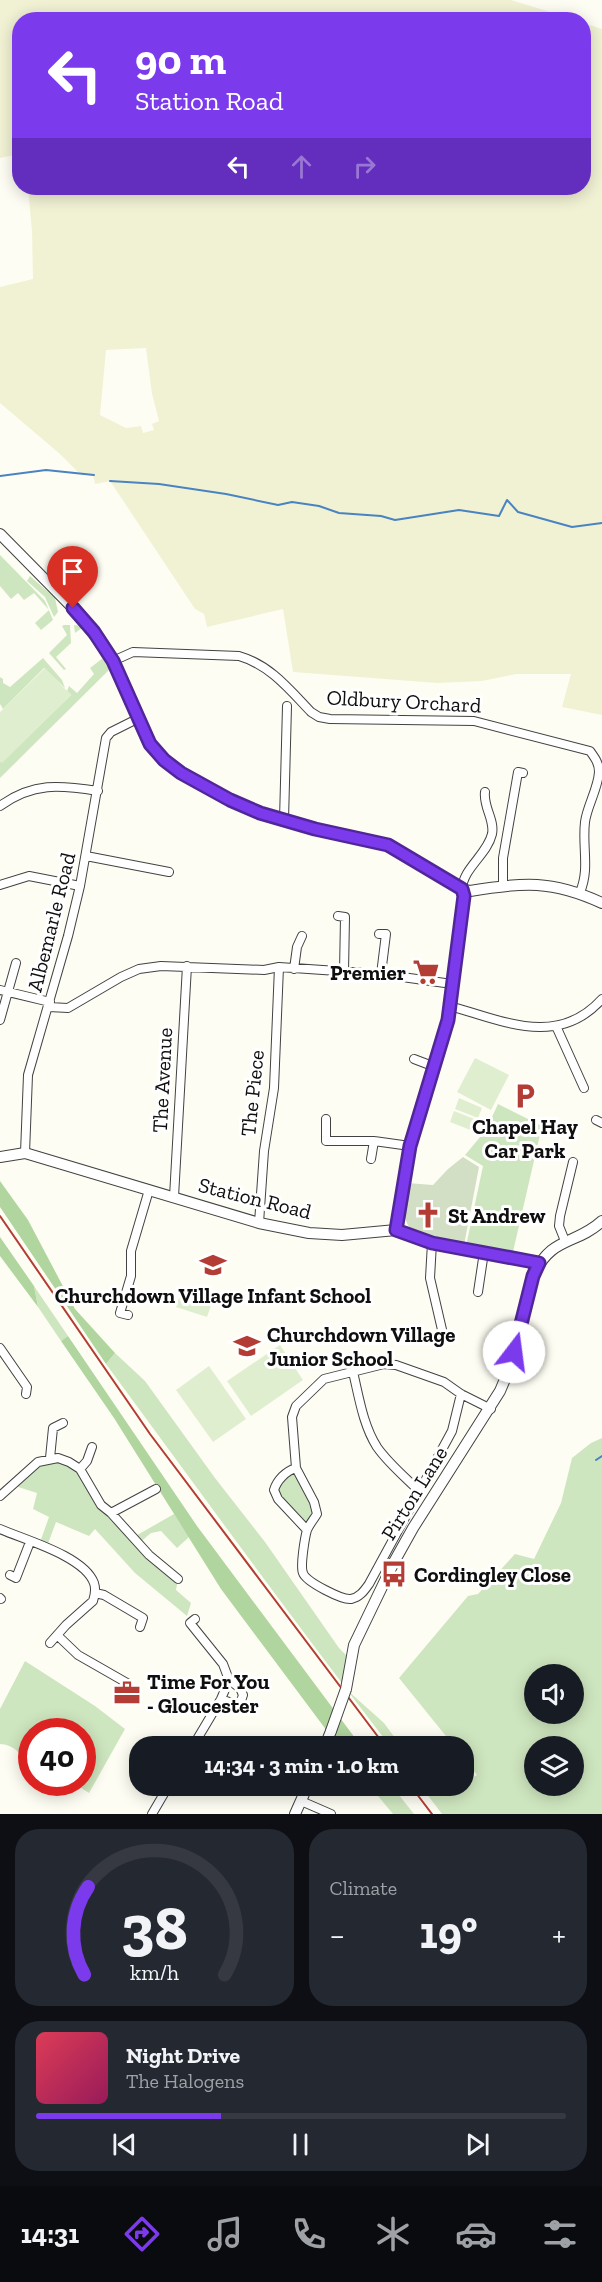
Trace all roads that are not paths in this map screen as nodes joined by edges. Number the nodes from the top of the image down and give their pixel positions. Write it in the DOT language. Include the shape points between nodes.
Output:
graph roads {
  1 [pos="0,534"];
  2 [pos="113,661"];
  3 [pos="287,706"];
  4 [pos="139,718"];
  5 [pos="600,763"];
  6 [pos="523,773"];
  7 [pos="98,791"];
  8 [pos="482,798"];
  9 [pos="0,806"];
  10 [pos="284,820"];
  11 [pos="86,856"];
  12 [pos="168,872"];
  13 [pos="0,885"];
  14 [pos="503,885"];
  15 [pos="80,886"];
  16 [pos="462,889"];
  17 [pos="580,892"];
  18 [pos="602,903"];
  19 [pos="345,917"];
  20 [pos="386,934"];
  21 [pos="302,936"];
  22 [pos="16,963"];
  23 [pos="187,966"];
  24 [pos="279,967"];
  25 [pos="294,969"];
  26 [pos="344,972"];
  27 [pos="381,974"];
  28 [pos="452,984"];
  29 [pos="3,991"];
  30 [pos="602,999"];
  31 [pos="49,1004"];
  32 [pos="450,1006"];
  33 [pos="0,1020"];
  34 [pos="556,1026"];
  35 [pos="414,1059"];
  36 [pos="435,1067"];
  37 [pos="584,1088"];
  38 [pos="326,1119"];
  39 [pos="374,1141"];
  40 [pos="410,1146"];
  41 [pos="25,1153"];
  42 [pos="0,1157"];
  43 [pos="371,1159"];
  44 [pos="573,1162"];
  45 [pos="149,1190"];
  46 [pos="174,1197"];
  47 [pos="602,1221"];
  48 [pos="259,1223"];
  49 [pos="396,1230"];
  50 [pos="565,1241"];
  51 [pos="432,1243"];
  52 [pos="484,1252"];
  53 [pos="539,1263"];
  54 [pos="482,1288"];
  55 [pos="128,1315"];
  56 [pos="442,1335"];
  57 [pos="0,1348"];
  58 [pos="353,1372"];
  59 [pos="26,1394"];
  60 [pos="461,1394"];
  61 [pos="491,1409"];
  62 [pos="63,1423"];
  63 [pos="92,1447"];
  64 [pos="50,1458"];
  65 [pos="296,1468"];
  66 [pos="80,1469"];
  67 [pos="156,1489"];
  68 [pos="2,1490"];
  69 [pos="419,1491"];
  70 [pos="111,1513"];
  71 [pos="0,1529"];
  72 [pos="307,1530"];
  73 [pos="30,1542"];
  74 [pos="9,1575"];
  75 [pos="178,1579"];
  76 [pos="95,1593"];
  77 [pos="144,1619"];
  78 [pos="195,1619"];
  79 [pos="57,1635"];
  80 [pos="50,1643"];
  81 [pos="229,1680"];
  82 [pos="127,1683"];
  83 [pos="221,1699"];
  84 [pos="198,1736"];
  85 [pos="329,1736"];
  86 [pos="163,1796"];
  87 [pos="303,1796"];
  88 [pos="301,1801"];
  89 [pos="152,1814"];
  90 [pos="295,1814"];
  91 [pos="331,1814"];
  1 -- 2 [label="street" via="84,620"];
  2 -- 4 [label="street"];
  2 -- 5 [label="street, Oldbury Orchard" via="132,652 239,656 268,668 319,717 474,721 590,751"];
  3 -- 10 [label="street"];
  4 -- 7 [label="street, Albemarle Road" via="106,738"];
  4 -- 10 [label="street" via="150,744 181,773 230,800"];
  5 -- 17 [label="street, Oldbury Orchard" via="585,823 587,857"];
  6 -- 14 [label="street" via="518,772 503,858"];
  7 -- 9 [label="street" via="61,785 42,787"];
  7 -- 11 [label="street, Albemarle Road"];
  8 -- 16 [label="street" via="492,834 462,881"];
  10 -- 16 [label="street" via="388,845"];
  11 -- 12 [label="street"];
  11 -- 15 [label="street, Albemarle Road"];
  13 -- 15 [label="street" via="29,876"];
  14 -- 16 [label="street"];
  14 -- 17 [label="street" via="524,883"];
  15 -- 31 [label="street, Albemarle Road"];
  16 -- 28 [label="street"];
  17 -- 18 [label="street"];
  19 -- 26 [label="street"];
  20 -- 27 [label="street"];
  21 -- 25 [label="street"];
  22 -- 29 [label="street"];
  23 -- 24 [label="street" via="264,970"];
  23 -- 31 [label="street" via="138,969 68,1008"];
  23 -- 46 [label="street, The Avenue"];
  24 -- 25 [label="street"];
  24 -- 48 [label="street, The Piece" via="273,1088"];
  25 -- 26 [label="street"];
  26 -- 27 [label="street"];
  27 -- 28 [label="street"];
  28 -- 32 [label="street"];
  29 -- 31 [label="street"];
  29 -- 33 [label="street"];
  30 -- 34 [label="street" via="577,1019"];
  31 -- 41 [label="street, Albemarle Road" via="28,1075"];
  32 -- 34 [label="street" via="528,1028"];
  32 -- 36 [label="street"];
  34 -- 37 [label="street"];
  35 -- 36 [label="street"];
  36 -- 40 [label="street"];
  38 -- 39 [label="street" via="326,1141"];
  39 -- 40 [label="street"];
  39 -- 43 [label="street"];
  40 -- 49 [label="street"];
  41 -- 42 [label="street, Station Road"];
  41 -- 45 [label="street, Station Road"];
  44 -- 50 [label="street" via="559,1226"];
  45 -- 46 [label="street, Station Road"];
  45 -- 55 [label="street" via="131,1251 131,1276 120,1313"];
  46 -- 48 [label="street, Station Road"];
  47 -- 50 [label="street" via="594,1229"];
  48 -- 49 [label="street, Station Road" via="342,1236"];
  49 -- 51 [label="street, Station Road"];
  50 -- 53 [label="street"];
  51 -- 52 [label="street, Station Road"];
  51 -- 56 [label="street" via="430,1278"];
  52 -- 53 [label="street, Station Road"];
  52 -- 54 [label="street"];
  53 -- 61 [label="street, Pirton Lane" via="508,1372"];
  57 -- 59 [label="street" via="27,1387"];
  58 -- 60 [label="street" via="396,1365 444,1382"];
  58 -- 65 [label="street" via="324,1379 296,1406 292,1417"];
  58 -- 69 [label="street" via="371,1436"];
  60 -- 61 [label="street"];
  60 -- 69 [label="street" via="452,1431"];
  61 -- 85 [label="street, Pirton Lane, bridge" via="394,1562 354,1645 346,1689"];
  62 -- 64 [label="street" via="53,1428"];
  63 -- 66 [label="street"];
  64 -- 66 [label="street"];
  64 -- 68 [label="street" via="38,1462"];
  65 -- 72 [label="street" via="317,1514"];
  65 -- 72 [label="street" via="276,1483 274,1490"];
  66 -- 70 [label="street" via="101,1506"];
  67 -- 70 [label="street"];
  69 -- 72 [label="street" via="369,1584 352,1599 343,1598 303,1575"];
  70 -- 75 [label="street" via="148,1556"];
  71 -- 73 [label="street"];
  73 -- 74 [label="street" via="16,1578"];
  73 -- 76 [label="street" via="74,1561 90,1576"];
  76 -- 77 [label="street"];
  76 -- 79 [label="street" via="88,1608"];
  78 -- 81 [label="street" via="190,1623 223,1664"];
  79 -- 80 [label="street"];
  79 -- 82 [label="street" via="78,1655"];
  81 -- 83 [label="street"];
  81 -- 83 [label="street" via="240,1688 241,1701 234,1704"];
  83 -- 84 [label="street"];
  86 -- 89 [label="street"];
  87 -- 88 [label="street"];
  88 -- 90 [label="street"];
  88 -- 91 [label="street"];
}
